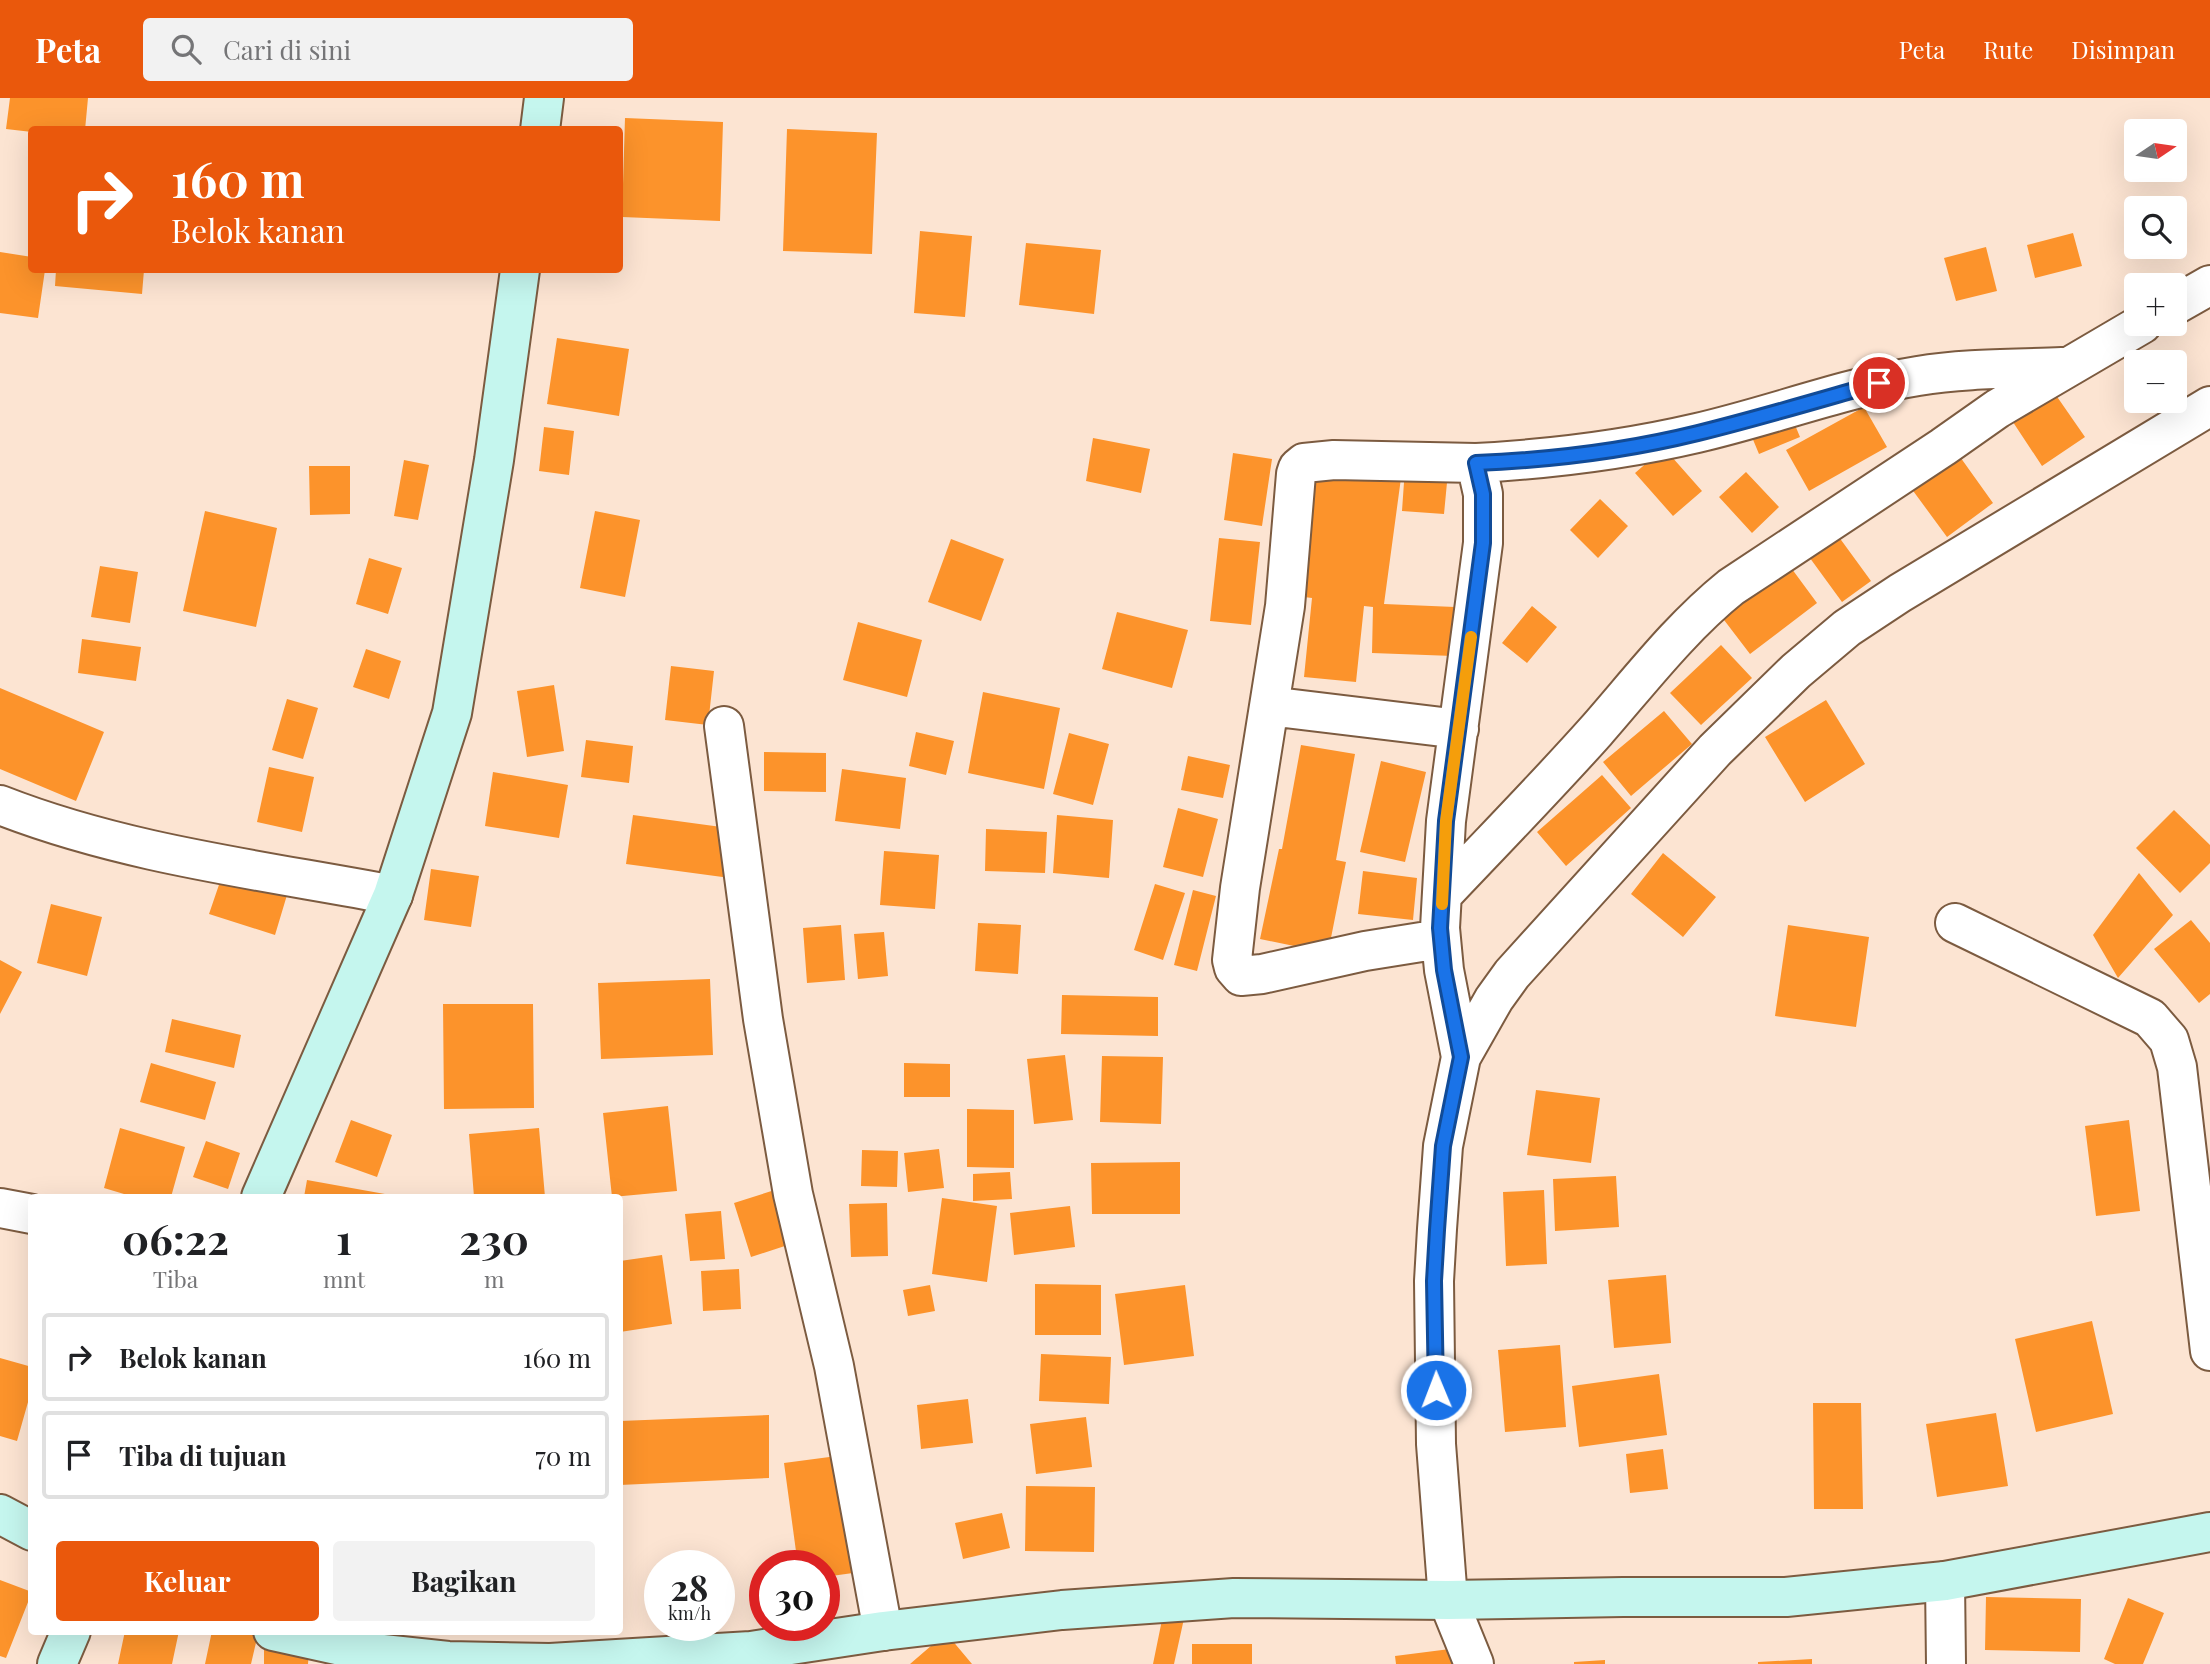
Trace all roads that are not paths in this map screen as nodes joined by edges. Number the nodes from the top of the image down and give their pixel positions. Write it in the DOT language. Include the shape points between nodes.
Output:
graph roads {
  1 [pos="520,273"];
  2 [pos="2210,285"];
  3 [pos="2187,298"];
  4 [pos="2124,334"];
  5 [pos="2066,367"];
  6 [pos="2210,406"];
  7 [pos="1476,463"];
  8 [pos="1269,706"];
  9 [pos="724,726"];
  10 [pos="1459,729"];
  11 [pos="0,805"];
  12 [pos="1443,894"];
  13 [pos="393,895"];
  14 [pos="1955,923"];
  15 [pos="1440,939"];
  16 [pos="1461,1057"];
  17 [pos="262,1194"];
  18 [pos="0,1208"];
  19 [pos="28,1213"];
  20 [pos="2210,1351"];
  21 [pos="0,1514"];
  22 [pos="28,1529"];
  23 [pos="2210,1532"];
  24 [pos="1945,1581"];
  25 [pos="1448,1600"];
  26 [pos="883,1631"];
  27 [pos="69,1635"];
  28 [pos="290,1635"];
  29 [pos="767,1657"];
  30 [pos="447,1663"];
  31 [pos="57,1664"];
  32 [pos="1474,1664"];
  33 [pos="1946,1664"];
  1 -- 13 [label="street" via="452,713"];
  2 -- 3 [label="street"];
  4 -- 5 [label="street"];
  5 -- 7 [label="street" via="1920,375 1651,443 1539,460"];
  5 -- 12 [label="street" via="1997,408 1713,601"];
  6 -- 16 [label="street" via="1900,593 1847,628 1796,671 1715,750 1511,974"];
  7 -- 8 [label="street" via="1334,460 1300,465"];
  7 -- 10 [label="street" via="1483,494 1483,543"];
  8 -- 10 [label="street"];
  8 -- 15 [label="street" via="1236,917 1232,960 1237,972 1241,976 1262,974"];
  9 -- 26 [label="street" via="763,1019 793,1194 834,1366"];
  10 -- 12 [label="street" via="1446,821"];
  11 -- 13 [label="street" via="92,836 157,851"];
  12 -- 15 [label="street"];
  13 -- 17 [label="street"];
  14 -- 20 [label="street" via="2150,1018 2169,1040 2177,1067"];
  15 -- 16 [label="street"];
  16 -- 25 [label="street" via="1443,1146 1434,1281 1436,1444"];
  18 -- 19 [label="street"];
  21 -- 22 [label="street"];
  23 -- 24 [label="street"];
  24 -- 25 [label="street" via="1786,1597"];
  24 -- 33 [label="street"];
  25 -- 26 [label="street" via="1234,1598 1062,1610"];
  25 -- 32 [label="street"];
  26 -- 29 [label="street"];
  27 -- 31 [label="street"];
  28 -- 30 [label="street"];
  29 -- 30 [label="street"];
}
